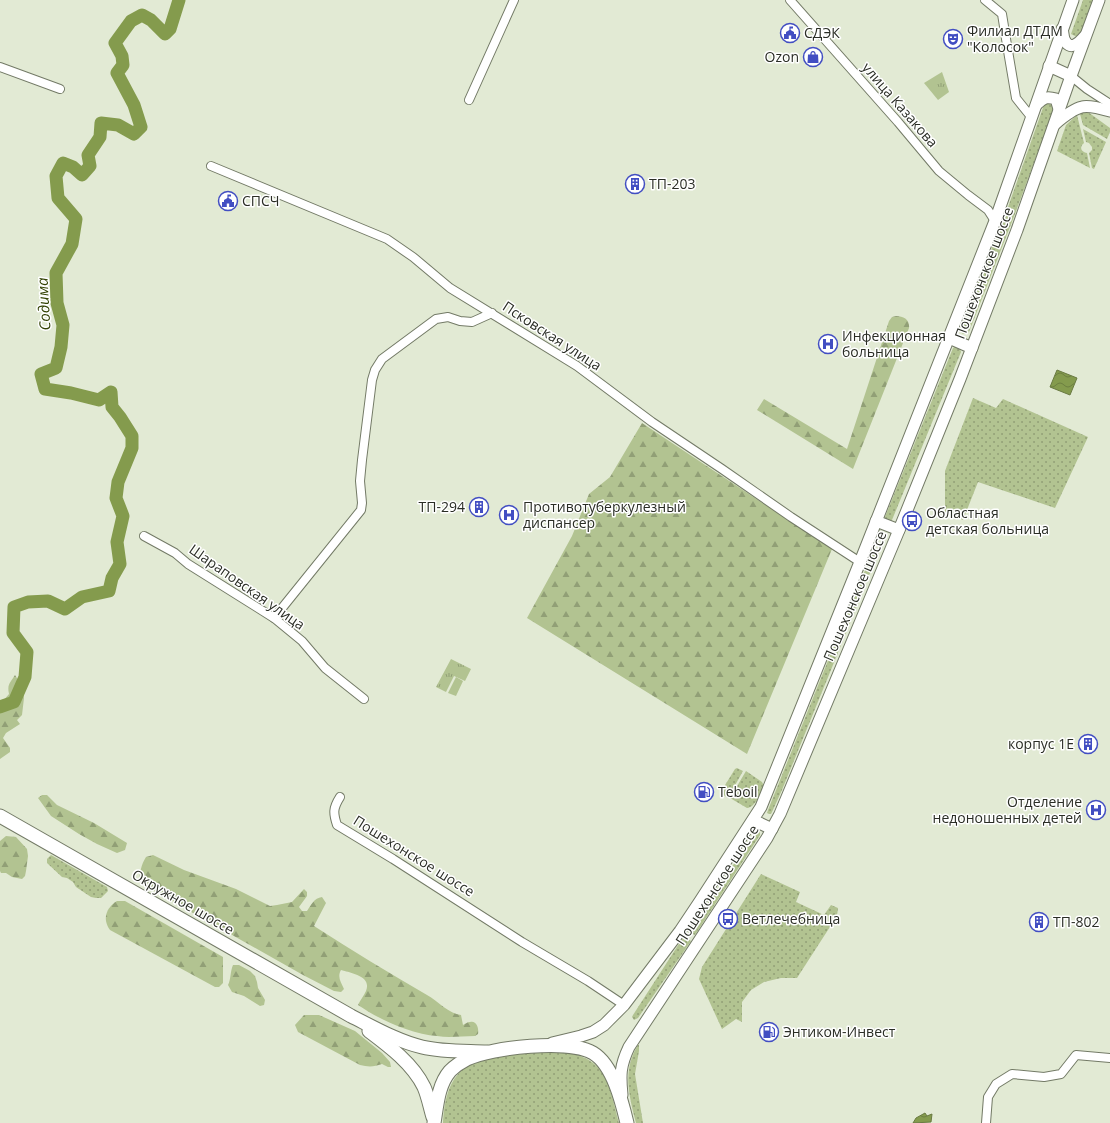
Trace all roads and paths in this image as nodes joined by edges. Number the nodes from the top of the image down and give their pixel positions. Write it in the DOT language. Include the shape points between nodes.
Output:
graph roads {
  1 [pos="514,0"];
  2 [pos="790,0"];
  3 [pos="985,0"];
  4 [pos="1073,0"];
  5 [pos="1099,0"];
  6 [pos="1062,29"];
  7 [pos="1086,35"];
  8 [pos="1049,66"];
  9 [pos="0,67"];
  10 [pos="1071,76"];
  11 [pos="60,89"];
  12 [pos="469,100"];
  13 [pos="1036,104"];
  14 [pos="1110,104"];
  15 [pos="1060,109"];
  16 [pos="1110,111"];
  17 [pos="1032,118"];
  18 [pos="1055,124"];
  19 [pos="211,166"];
  20 [pos="995,221"];
  21 [pos="492,313"];
  22 [pos="949,338"];
  23 [pos="972,348"];
  24 [pos="876,521"];
  25 [pos="899,530"];
  26 [pos="144,536"];
  27 [pos="860,562"];
  28 [pos="274,618"];
  29 [pos="364,699"];
  30 [pos="340,797"];
  31 [pos="0,816"];
  32 [pos="753,820"];
  33 [pos="772,829"];
  34 [pos="624,1005"];
  35 [pos="351,1016"];
  36 [pos="540,1045"];
  37 [pos="487,1052"];
  38 [pos="1110,1058"];
  39 [pos="622,1101"];
  40 [pos="434,1123"];
  41 [pos="627,1123"];
  42 [pos="986,1123"];
  1 -- 12 [label="street"];
  2 -- 20 [label="street, улица Казакова" via="940,171 988,210"];
  3 -- 17 [label="street" via="1002,14 1016,98"];
  4 -- 6 [label="main road, Пошехонское шоссе"];
  5 -- 7 [label="main road, Пошехонское шоссе"];
  6 -- 7 [label="main road" via="1064,39 1072,46 1078,44"];
  6 -- 8 [label="main road, Пошехонское шоссе"];
  7 -- 10 [label="main road, Пошехонское шоссе"];
  8 -- 10 [label="main road"];
  8 -- 13 [label="main road, Пошехонское шоссе"];
  9 -- 11 [label="street"];
  10 -- 14 [label="street"];
  10 -- 15 [label="main road, Пошехонское шоссе"];
  13 -- 15 [label="main road" via="1043,98 1050,97 1056,99"];
  13 -- 17 [label="main road, Пошехонское шоссе"];
  15 -- 18 [label="main road, Пошехонское шоссе"];
  16 -- 18 [label="main road" via="1082,107"];
  17 -- 20 [label="main road, Пошехонское шоссе"];
  18 -- 23 [label="main road, Пошехонское шоссе"];
  19 -- 21 [label="street, Псковская улица" via="387,239 450,288"];
  20 -- 22 [label="main road, Пошехонское шоссе"];
  21 -- 27 [label="street, Псковская улица" via="577,366 652,422"];
  21 -- 28 [label="street" via="472,322 448,317 436,319 382,360 372,380 360,481 361,510"];
  22 -- 23 [label="main road"];
  22 -- 24 [label="main road, Пошехонское шоссе"];
  23 -- 25 [label="main road, Пошехонское шоссе"];
  24 -- 25 [label="main road"];
  24 -- 27 [label="main road, Пошехонское шоссе"];
  25 -- 33 [label="main road, Пошехонское шоссе"];
  26 -- 28 [label="street, Шараповская улица" via="175,553 188,564"];
  27 -- 32 [label="main road, Пошехонское шоссе" via="776,771"];
  28 -- 29 [label="street, Шараповская улица" via="302,641 325,668"];
  30 -- 34 [label="street, Пошехонское шоссе" via="334,807 336,825"];
  31 -- 35 [label="main road, Окружное шоссе"];
  32 -- 33 [label="main road"];
  32 -- 34 [label="main road, Пошехонское шоссе" via="680,931"];
  33 -- 39 [label="main road, Пошехонское шоссе" via="629,1047 621,1072"];
  34 -- 36 [label="main road, Пошехонское шоссе" via="604,1025 592,1032"];
  35 -- 37 [label="main road, Окружное шоссе" via="420,1047"];
  35 -- 40 [label="main road, Окружное шоссе" via="392,1049 414,1072 428,1098"];
  36 -- 37 [label="main road, Окружное шоссе"];
  36 -- 39 [label="main road, Окружное шоссе" via="569,1047 593,1053 606,1067"];
  37 -- 40 [label="main road, Окружное шоссе" via="465,1059 446,1077 440,1092"];
  38 -- 42 [label="street" via="1076,1055 1061,1074 1044,1077 1012,1074 996,1084 988,1097"];
  39 -- 41 [label="main road, Окружное шоссе"];
}
